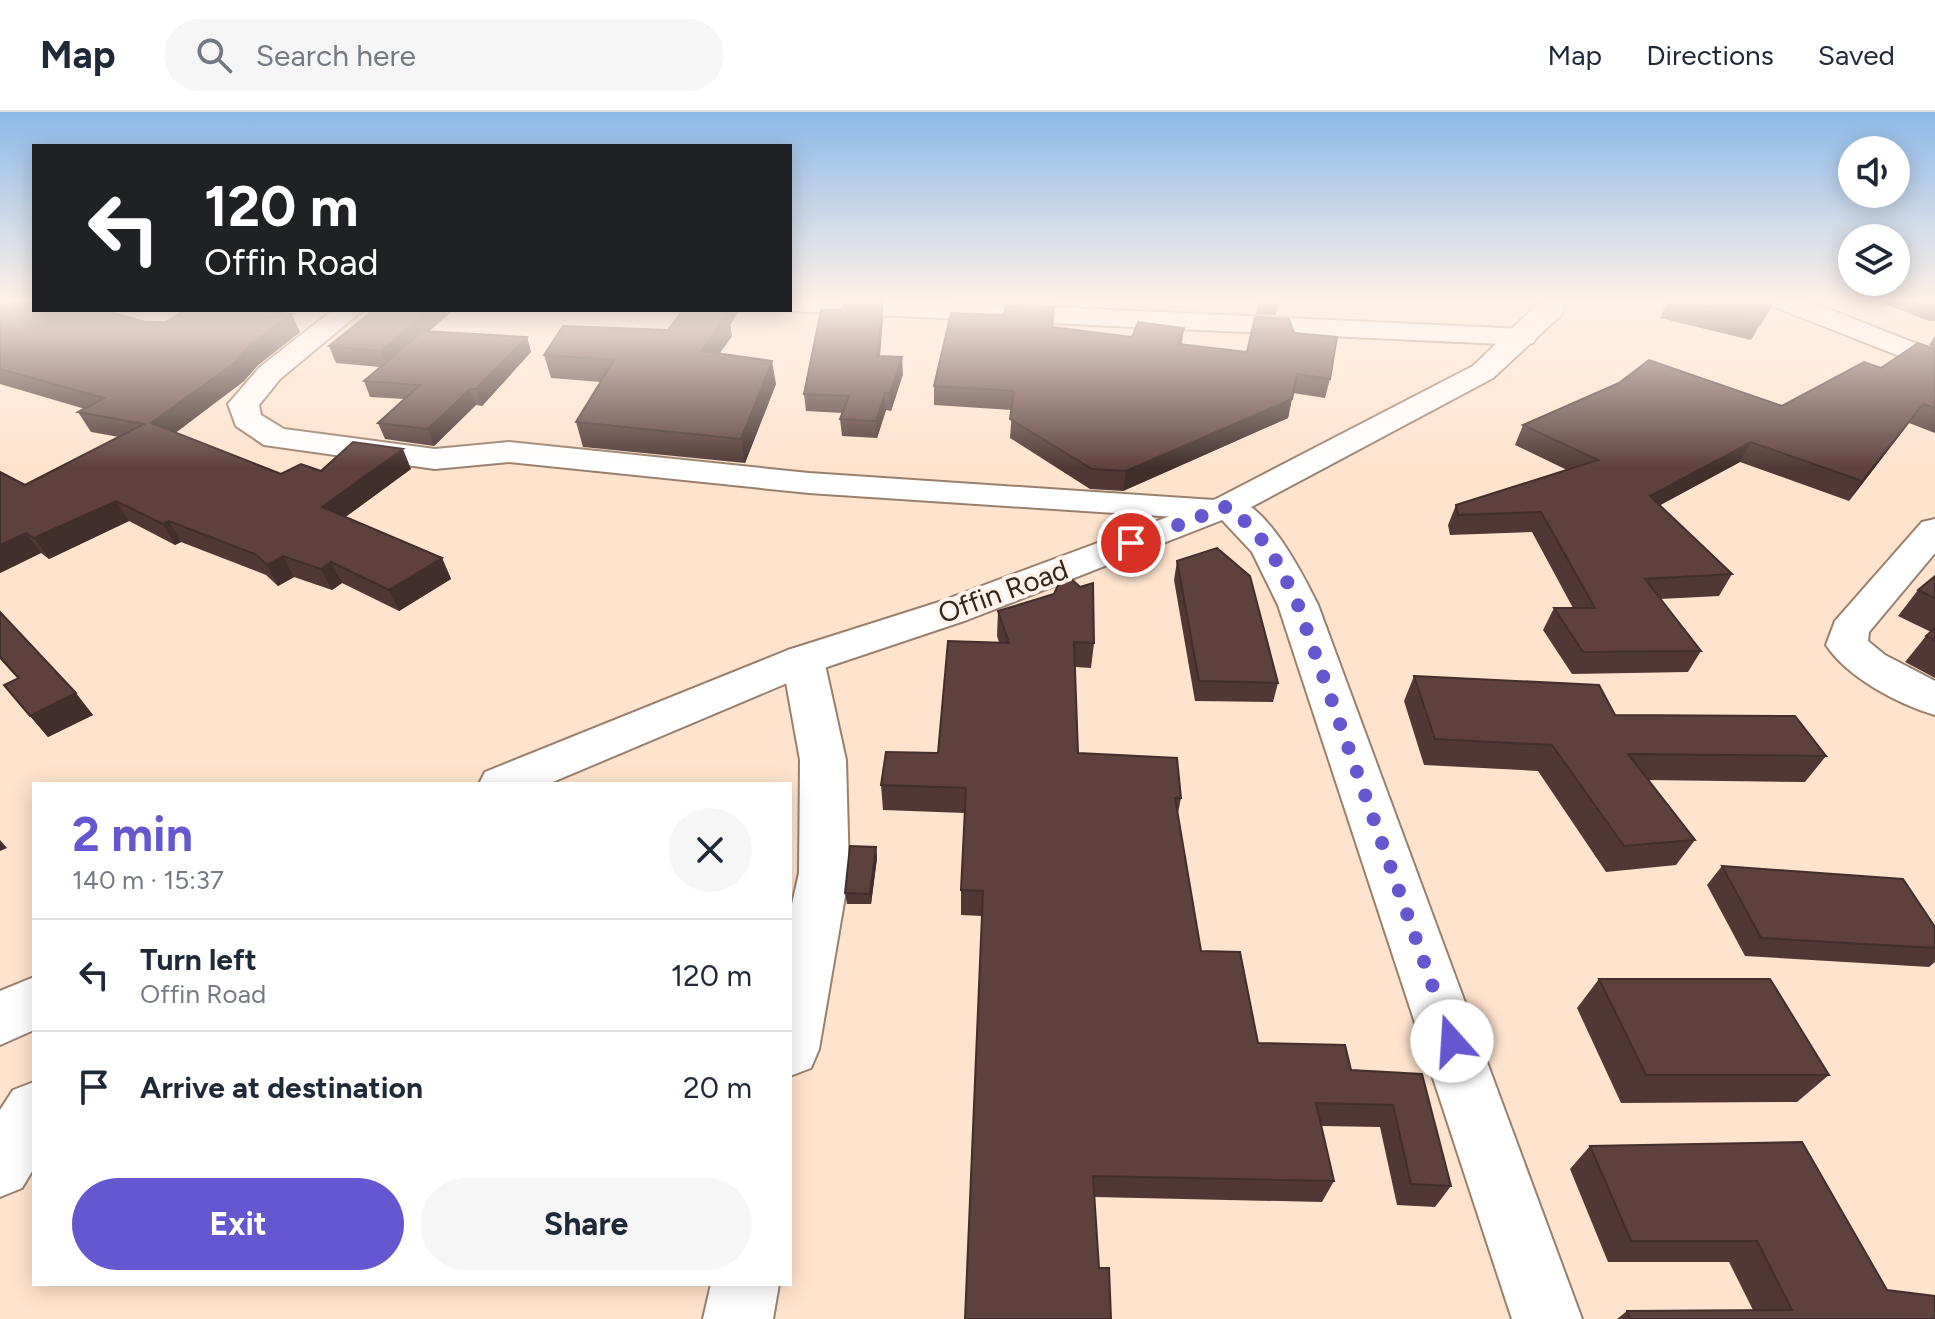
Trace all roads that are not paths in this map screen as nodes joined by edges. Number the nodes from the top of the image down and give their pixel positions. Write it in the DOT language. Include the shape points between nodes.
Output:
graph roads {
  1 [pos="292,355"];
  2 [pos="1502,355"];
  3 [pos="1221,509"];
  4 [pos="1935,530"];
  5 [pos="803,660"];
  6 [pos="1935,700"];
  7 [pos="507,782"];
  8 [pos="32,1003"];
  9 [pos="0,1019"];
  10 [pos="792,1039"];
  11 [pos="32,1114"];
  12 [pos="0,1166"];
  13 [pos="745,1286"];
  14 [pos="738,1319"];
  15 [pos="1547,1319"];
  1 -- 3 [label="street" via="243,404 247,419 275,438 435,459 509,452 809,483"];
  2 -- 3 [label="street, Offin Road" via="1446,394"];
  3 -- 5 [label="street, Offin Road" via="953,611"];
  3 -- 15 [label="street" via="1255,529 1273,551 1298,605"];
  4 -- 6 [label="street" via="1849,630 1847,645 1870,665"];
  5 -- 7 [label="street, Offin Road"];
  5 -- 10 [label="street" via="822,747 824,873"];
  8 -- 9 [label="street"];
  11 -- 12 [label="street"];
  13 -- 14 [label="street"];
}
